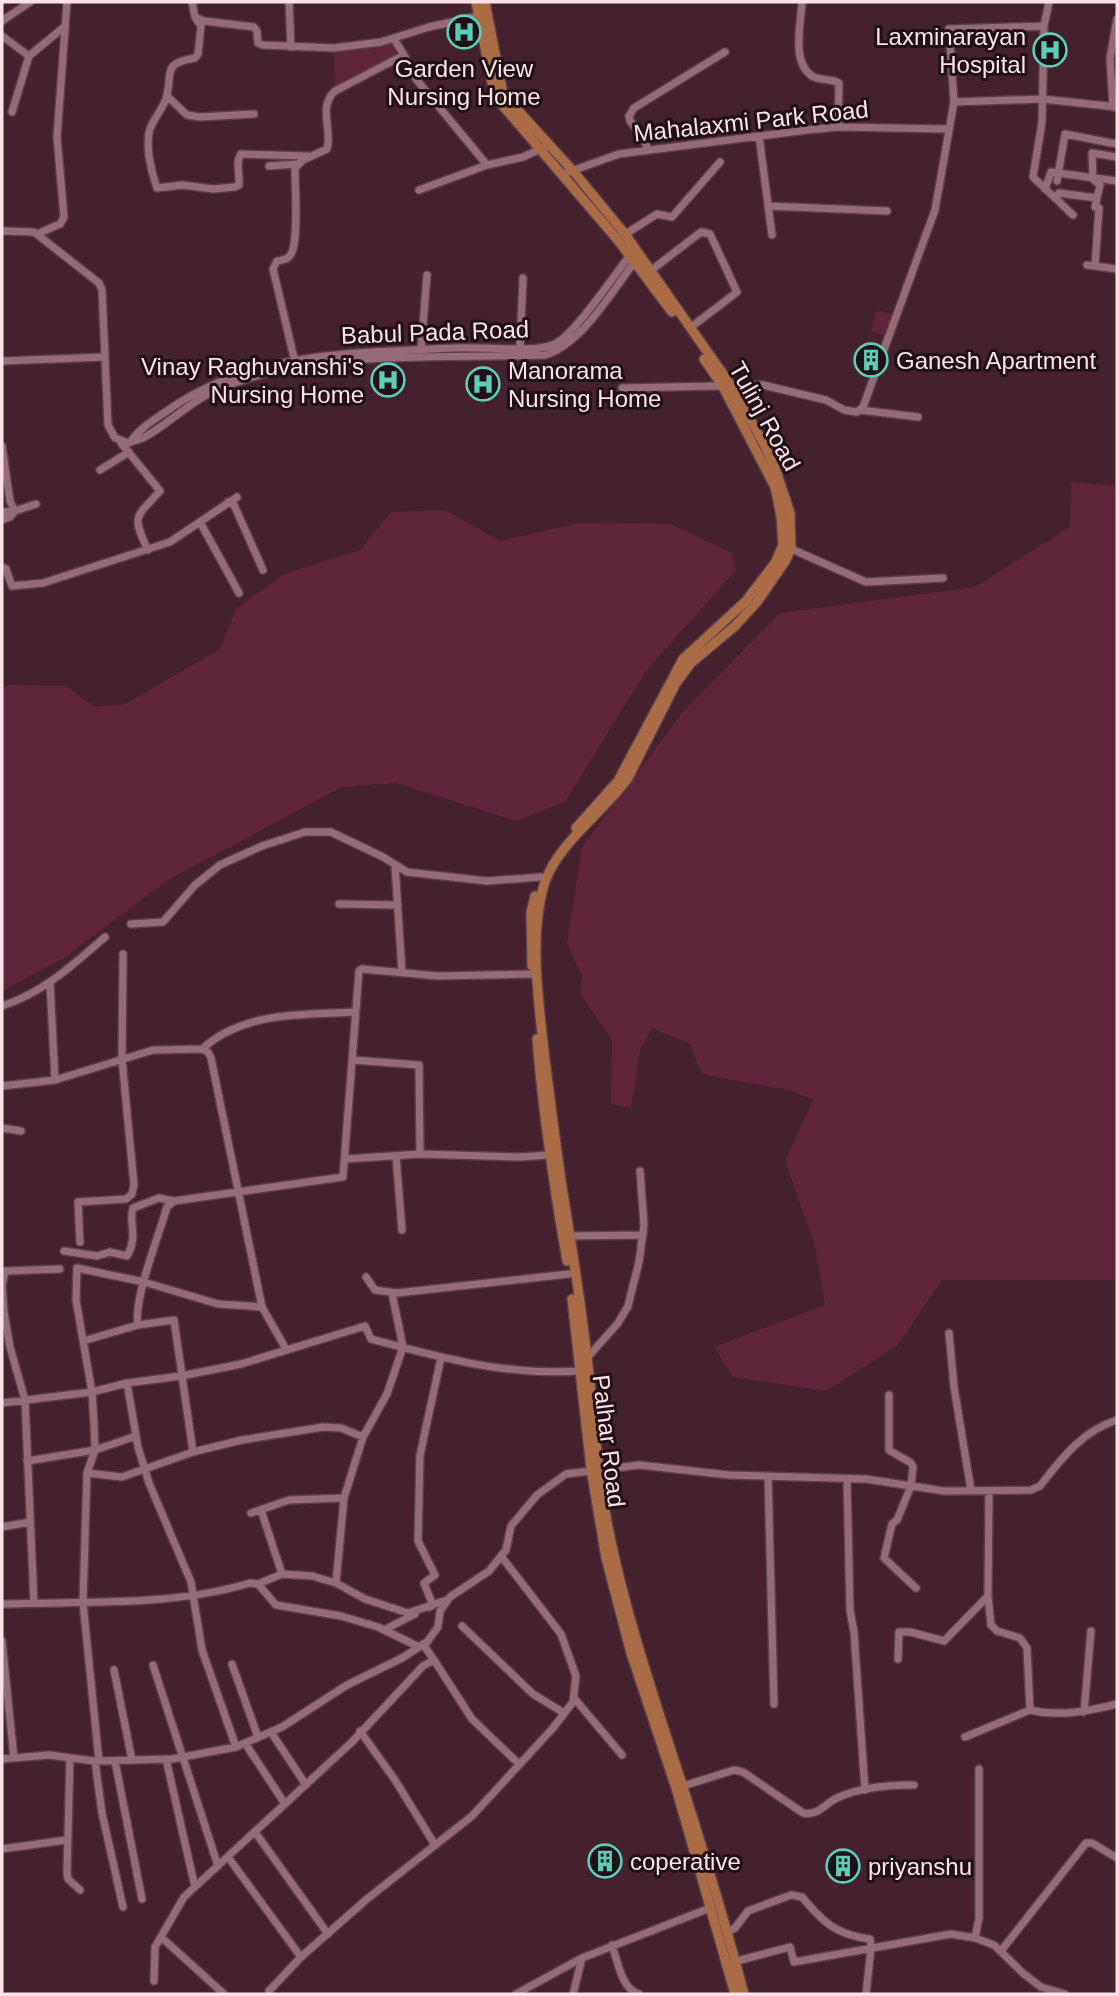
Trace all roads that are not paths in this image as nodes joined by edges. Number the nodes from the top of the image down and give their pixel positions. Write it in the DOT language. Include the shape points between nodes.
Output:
graph roads {
  1 [pos="30,2"];
  2 [pos="67,2"];
  3 [pos="192,2"];
  4 [pos="289,2"];
  5 [pos="476,2"];
  6 [pos="485,2"];
  7 [pos="802,2"];
  8 [pos="1049,2"];
  9 [pos="479,16"];
  10 [pos="195,17"];
  11 [pos="2,19"];
  12 [pos="1117,19"];
  13 [pos="1044,26"];
  14 [pos="64,27"];
  15 [pos="2,36"];
  16 [pos="394,39"];
  17 [pos="292,47"];
  18 [pos="725,52"];
  19 [pos="404,55"];
  20 [pos="29,56"];
  21 [pos="167,96"];
  22 [pos="1042,99"];
  23 [pos="954,102"];
  24 [pos="1115,107"];
  25 [pos="12,112"];
  26 [pos="254,114"];
  27 [pos="838,127"];
  28 [pos="948,130"];
  29 [pos="759,136"];
  30 [pos="1117,144"];
  31 [pos="548,145"];
  32 [pos="539,150"];
  33 [pos="648,150"];
  34 [pos="312,156"];
  35 [pos="1117,157"];
  36 [pos="720,162"];
  37 [pos="297,164"];
  38 [pos="487,165"];
  39 [pos="270,166"];
  40 [pos="573,171"];
  41 [pos="563,174"];
  42 [pos="1058,177"];
  43 [pos="1093,179"];
  44 [pos="1117,181"];
  45 [pos="1045,189"];
  46 [pos="419,190"];
  47 [pos="1055,198"];
  48 [pos="1097,198"];
  49 [pos="768,206"];
  50 [pos="887,211"];
  51 [pos="1073,215"];
  52 [pos="2,231"];
  53 [pos="37,234"];
  54 [pos="772,235"];
  55 [pos="621,237"];
  56 [pos="635,255"];
  57 [pos="1117,270"];
  58 [pos="648,272"];
  59 [pos="427,275"];
  60 [pos="523,278"];
  61 [pos="690,328"];
  62 [pos="520,348"];
  63 [pos="421,350"];
  64 [pos="490,352"];
  65 [pos="105,356"];
  66 [pos="2,361"];
  67 [pos="295,363"];
  68 [pos="727,387"];
  69 [pos="622,388"];
  70 [pos="860,410"];
  71 [pos="918,417"];
  72 [pos="120,442"];
  73 [pos="2,446"];
  74 [pos="129,452"];
  75 [pos="100,470"];
  76 [pos="237,497"];
  77 [pos="228,502"];
  78 [pos="36,504"];
  79 [pos="15,511"];
  80 [pos="2,512"];
  81 [pos="2,520"];
  82 [pos="201,522"];
  83 [pos="787,547"];
  84 [pos="148,550"];
  85 [pos="2,567"];
  86 [pos="262,570"];
  87 [pos="943,578"];
  88 [pos="239,593"];
  89 [pos="395,865"];
  90 [pos="543,878"];
  91 [pos="339,904"];
  92 [pos="398,905"];
  93 [pos="131,924"];
  94 [pos="105,937"];
  95 [pos="122,954"];
  96 [pos="402,972"];
  97 [pos="535,974"];
  98 [pos="50,983"];
  99 [pos="2,1006"];
  100 [pos="355,1012"];
  101 [pos="202,1049"];
  102 [pos="122,1059"];
  103 [pos="354,1060"];
  104 [pos="55,1080"];
  105 [pos="2,1086"];
  106 [pos="2,1128"];
  107 [pos="21,1131"];
  108 [pos="420,1154"];
  109 [pos="549,1155"];
  110 [pos="396,1156"];
  111 [pos="346,1159"];
  112 [pos="640,1171"];
  113 [pos="239,1193"];
  114 [pos="174,1201"];
  115 [pos="402,1230"];
  116 [pos="643,1235"];
  117 [pos="566,1236"];
  118 [pos="80,1242"];
  119 [pos="64,1251"];
  120 [pos="60,1269"];
  121 [pos="569,1274"];
  122 [pos="366,1277"];
  123 [pos="144,1282"];
  124 [pos="392,1293"];
  125 [pos="262,1307"];
  126 [pos="138,1325"];
  127 [pos="949,1333"];
  128 [pos="83,1341"];
  129 [pos="402,1347"];
  130 [pos="286,1349"];
  131 [pos="441,1358"];
  132 [pos="587,1359"];
  133 [pos="581,1371"];
  134 [pos="181,1376"];
  135 [pos="127,1383"];
  136 [pos="92,1392"];
  137 [pos="889,1395"];
  138 [pos="24,1400"];
  139 [pos="2,1404"];
  140 [pos="1117,1409"];
  141 [pos="1114,1421"];
  142 [pos="136,1436"];
  143 [pos="363,1437"];
  144 [pos="95,1450"];
  145 [pos="192,1452"];
  146 [pos="27,1461"];
  147 [pos="595,1469"];
  148 [pos="145,1470"];
  149 [pos="87,1473"];
  150 [pos="768,1476"];
  151 [pos="847,1479"];
  152 [pos="911,1486"];
  153 [pos="971,1490"];
  154 [pos="989,1491"];
  155 [pos="344,1498"];
  156 [pos="261,1510"];
  157 [pos="251,1513"];
  158 [pos="30,1522"];
  159 [pos="2,1527"];
  160 [pos="501,1556"];
  161 [pos="282,1574"];
  162 [pos="336,1583"];
  163 [pos="258,1584"];
  164 [pos="916,1588"];
  165 [pos="195,1596"];
  166 [pos="988,1596"];
  167 [pos="448,1600"];
  168 [pos="34,1603"];
  169 [pos="83,1603"];
  170 [pos="2,1604"];
  171 [pos="433,1605"];
  172 [pos="462,1626"];
  173 [pos="384,1630"];
  174 [pos="1091,1631"];
  175 [pos="2,1641"];
  176 [pos="421,1646"];
  177 [pos="898,1659"];
  178 [pos="434,1660"];
  179 [pos="232,1664"];
  180 [pos="153,1665"];
  181 [pos="114,1670"];
  182 [pos="574,1698"];
  183 [pos="774,1704"];
  184 [pos="1117,1704"];
  185 [pos="1030,1710"];
  186 [pos="1084,1712"];
  187 [pos="564,1713"];
  188 [pos="360,1731"];
  189 [pos="271,1732"];
  190 [pos="258,1737"];
  191 [pos="965,1737"];
  192 [pos="245,1743"];
  193 [pos="236,1747"];
  194 [pos="622,1755"];
  195 [pos="184,1757"];
  196 [pos="14,1758"];
  197 [pos="70,1758"];
  198 [pos="2,1759"];
  199 [pos="166,1759"];
  200 [pos="132,1760"];
  201 [pos="97,1761"];
  202 [pos="115,1761"];
  203 [pos="518,1763"];
  204 [pos="979,1769"];
  205 [pos="306,1785"];
  206 [pos="914,1785"];
  207 [pos="679,1787"];
  208 [pos="865,1790"];
  209 [pos="285,1804"];
  210 [pos="255,1832"];
  211 [pos="66,1840"];
  212 [pos="435,1845"];
  213 [pos="2,1849"];
  214 [pos="228,1857"];
  215 [pos="1117,1858"];
  216 [pos="218,1866"];
  217 [pos="195,1887"];
  218 [pos="80,1890"];
  219 [pos="142,1899"];
  220 [pos="123,1907"];
  221 [pos="710,1908"];
  222 [pos="727,1933"];
  223 [pos="328,1934"];
  224 [pos="161,1937"];
  225 [pos="975,1938"];
  226 [pos="612,1945"];
  227 [pos="871,1948"];
  228 [pos="1001,1951"];
  229 [pos="301,1957"];
  230 [pos="582,1958"];
  231 [pos="731,1962"];
  232 [pos="154,1981"];
  233 [pos="269,1991"];
  234 [pos="1054,1992"];
  235 [pos="224,1994"];
  236 [pos="516,1994"];
  237 [pos="573,1994"];
  238 [pos="639,1994"];
  239 [pos="735,1994"];
  240 [pos="744,1994"];
  241 [pos="866,1994"];
  242 [pos="1065,1994"];
  1 -- 11 [label="street"];
  2 -- 14 [label="street"];
  3 -- 10 [label="street"];
  4 -- 17 [label="street"];
  5 -- 9 [label="main road, Tulinj Road"];
  6 -- 31 [label="main road, Tulinj Road" via="503,94"];
  7 -- 27 [label="street" via="799,57 815,78 839,83"];
  8 -- 13 [label="street"];
  9 -- 16 [label="street"];
  9 -- 32 [label="main road, Tulinj Road" via="494,93"];
  10 -- 17 [label="street" via="254,27 260,44"];
  10 -- 21 [label="street" via="201,26 198,54 174,64"];
  12 -- 24 [label="street" via="1110,58"];
  13 -- 22 [label="street"];
  13 -- 23 [label="street" via="949,29"];
  14 -- 20 [label="street"];
  14 -- 53 [label="street" via="57,137 64,216 60,224"];
  15 -- 20 [label="street"];
  16 -- 17 [label="street" via="334,48"];
  16 -- 19 [label="street"];
  18 -- 33 [label="street" via="634,108 630,121"];
  19 -- 34 [label="street" via="328,98 329,142 327,149"];
  19 -- 38 [label="street" via="416,79"];
  20 -- 25 [label="street"];
  21 -- 26 [label="street" via="187,116"];
  21 -- 34 [label="street" via="148,143 159,189 235,187 241,154"];
  22 -- 23 [label="street"];
  22 -- 24 [label="street"];
  22 -- 45 [label="street" via="1032,177"];
  23 -- 28 [label="street"];
  27 -- 28 [label="street, Mahalaxmi Park Road"];
  27 -- 29 [label="street, Mahalaxmi Park Road"];
  28 -- 70 [label="street" via="935,209"];
  29 -- 33 [label="street, Mahalaxmi Park Road"];
  29 -- 49 [label="street"];
  30 -- 42 [label="street" via="1065,134"];
  31 -- 32 [label="street"];
  31 -- 40 [label="main road, Tulinj Road"];
  32 -- 38 [label="street"];
  32 -- 41 [label="main road, Tulinj Road"];
  33 -- 40 [label="street, Mahalaxmi Park Road" via="619,154"];
  34 -- 37 [label="street"];
  35 -- 43 [label="street" via="1092,153"];
  36 -- 55 [label="street" via="672,217 657,214"];
  37 -- 39 [label="street"];
  37 -- 67 [label="street" via="292,253 276,261 273,269"];
  38 -- 46 [label="street"];
  40 -- 41 [label="street, Mahalaxmi Park Road"];
  40 -- 55 [label="main road, Tulinj Road"];
  41 -- 55 [label="main road, Tulinj Road"];
  42 -- 43 [label="street"];
  42 -- 45 [label="street" via="1051,173"];
  43 -- 44 [label="street"];
  43 -- 48 [label="street" via="1100,185"];
  45 -- 47 [label="street"];
  47 -- 48 [label="street" via="1059,193"];
  47 -- 51 [label="street"];
  48 -- 57 [label="street" via="1091,266"];
  49 -- 50 [label="street"];
  49 -- 54 [label="street"];
  52 -- 53 [label="street"];
  53 -- 65 [label="street" via="99,283"];
  55 -- 56 [label="main road, Tulinj Road"];
  56 -- 58 [label="main road, Tulinj Road"];
  56 -- 62 [label="street, Babul Pada Road" via="564,338 544,347"];
  56 -- 64 [label="street, Babul Pada Road" via="589,321 558,351 545,355"];
  58 -- 61 [label="main road, Tulinj Road"];
  58 -- 61 [label="street" via="701,232 710,234 737,292"];
  58 -- 68 [label="main road, Tulinj Road"];
  59 -- 63 [label="street"];
  60 -- 62 [label="street"];
  61 -- 68 [label="main road, Tulinj Road"];
  62 -- 64 [label="street, Babul Pada Road"];
  63 -- 64 [label="street, Babul Pada Road"];
  63 -- 67 [label="street, Babul Pada Road" via="343,354"];
  64 -- 67 [label="street, Babul Pada Road"];
  65 -- 66 [label="street"];
  65 -- 72 [label="street" via="108,425"];
  67 -- 72 [label="street, Babul Pada Road" via="215,382 137,432 131,442"];
  68 -- 69 [label="street"];
  68 -- 70 [label="street" via="771,386 826,400 844,410"];
  68 -- 83 [label="main road, Tulinj Road" via="775,487"];
  70 -- 71 [label="street"];
  72 -- 74 [label="street"];
  73 -- 79 [label="street"];
  74 -- 75 [label="street"];
  74 -- 84 [label="street" via="160,491 139,512 137,521"];
  76 -- 77 [label="street"];
  77 -- 82 [label="street"];
  77 -- 86 [label="street" via="234,505"];
  78 -- 79 [label="street"];
  79 -- 80 [label="street"];
  79 -- 81 [label="street"];
  82 -- 84 [label="street"];
  82 -- 88 [label="street"];
  83 -- 87 [label="street" via="866,582"];
  83 -- 90 [label="main road" via="746,601 683,659 618,781 558,850"];
  84 -- 85 [label="street" via="43,583 12,586"];
  89 -- 90 [label="street" via="407,872 487,881"];
  89 -- 92 [label="street"];
  89 -- 93 [label="street" via="331,832 304,832 220,865 195,885 163,922"];
  90 -- 97 [label="main road, Palhar Road" via="531,912"];
  91 -- 92 [label="street"];
  92 -- 96 [label="street"];
  94 -- 98 [label="street"];
  95 -- 102 [label="street"];
  96 -- 97 [label="street"];
  96 -- 100 [label="street" via="359,971"];
  97 -- 109 [label="main road, Palhar Road"];
  97 -- 117 [label="main road, Palhar Road"];
  98 -- 99 [label="street"];
  98 -- 104 [label="street"];
  100 -- 101 [label="street" via="251,1021 228,1030"];
  100 -- 103 [label="street"];
  101 -- 102 [label="street" via="153,1050"];
  101 -- 113 [label="street" via="211,1058"];
  102 -- 104 [label="street"];
  102 -- 118 [label="street" via="132,1194 126,1199 78,1202"];
  103 -- 108 [label="street" via="419,1065"];
  103 -- 111 [label="street"];
  104 -- 105 [label="street"];
  106 -- 107 [label="street"];
  108 -- 109 [label="street"];
  108 -- 110 [label="street"];
  109 -- 117 [label="main road, Palhar Road"];
  110 -- 111 [label="street"];
  110 -- 115 [label="street"];
  111 -- 113 [label="street" via="344,1177"];
  112 -- 116 [label="street"];
  113 -- 114 [label="street"];
  113 -- 125 [label="street"];
  114 -- 119 [label="street" via="159,1198 133,1208 134,1232 127,1256"];
  114 -- 123 [label="street" via="167,1207"];
  116 -- 117 [label="street"];
  116 -- 132 [label="street" via="628,1307"];
  117 -- 121 [label="main road, Palhar Road"];
  117 -- 132 [label="main road, Palhar Road"];
  120 -- 138 [label="street" via="5,1271 4,1312"];
  121 -- 124 [label="street"];
  121 -- 133 [label="main road, Palhar Road"];
  122 -- 124 [label="street" via="376,1290"];
  123 -- 125 [label="street" via="218,1304"];
  123 -- 126 [label="street"];
  123 -- 128 [label="street" via="77,1268 76,1300"];
  124 -- 129 [label="street"];
  125 -- 130 [label="street"];
  126 -- 128 [label="street"];
  126 -- 134 [label="street" via="174,1320"];
  127 -- 153 [label="street"];
  128 -- 136 [label="street"];
  129 -- 130 [label="street" via="371,1339 365,1326"];
  129 -- 131 [label="street"];
  129 -- 143 [label="street" via="387,1394"];
  130 -- 134 [label="street"];
  131 -- 133 [label="street" via="543,1374"];
  131 -- 171 [label="street" via="421,1455 418,1541 435,1575 424,1583"];
  132 -- 147 [label="main road, Palhar Road"];
  133 -- 147 [label="main road, Palhar Road"];
  134 -- 135 [label="street"];
  134 -- 145 [label="street"];
  135 -- 136 [label="street"];
  135 -- 142 [label="street"];
  136 -- 138 [label="street"];
  136 -- 144 [label="street"];
  137 -- 152 [label="street" via="888,1443 890,1450 911,1463"];
  138 -- 139 [label="street"];
  138 -- 146 [label="street"];
  140 -- 141 [label="street"];
  141 -- 154 [label="street" via="1077,1441 1040,1486"];
  142 -- 144 [label="street"];
  142 -- 148 [label="street"];
  143 -- 145 [label="street" via="323,1427"];
  143 -- 155 [label="street"];
  144 -- 146 [label="street"];
  144 -- 149 [label="street"];
  145 -- 148 [label="street"];
  146 -- 158 [label="street"];
  147 -- 150 [label="street" via="639,1465"];
  147 -- 160 [label="street" via="566,1474 537,1495 511,1526"];
  147 -- 207 [label="main road, Palhar Road" via="624,1597"];
  148 -- 149 [label="street" via="122,1477"];
  148 -- 165 [label="street"];
  149 -- 169 [label="street"];
  150 -- 151 [label="street"];
  150 -- 183 [label="street"];
  151 -- 152 [label="street"];
  151 -- 208 [label="street" via="849,1610"];
  152 -- 153 [label="street"];
  152 -- 164 [label="street" via="892,1524 884,1558"];
  153 -- 154 [label="street"];
  154 -- 166 [label="street"];
  155 -- 156 [label="street" via="289,1500"];
  155 -- 162 [label="street"];
  156 -- 157 [label="street"];
  156 -- 161 [label="street"];
  158 -- 159 [label="street"];
  158 -- 168 [label="street"];
  160 -- 167 [label="street" via="489,1571"];
  160 -- 182 [label="street" via="561,1634 576,1676"];
  161 -- 162 [label="street"];
  161 -- 163 [label="street"];
  162 -- 171 [label="street" via="392,1610 408,1613"];
  163 -- 165 [label="street"];
  163 -- 173 [label="street" via="276,1605 341,1616"];
  165 -- 169 [label="street"];
  165 -- 193 [label="street" via="202,1650"];
  166 -- 177 [label="street" via="944,1641 899,1632"];
  166 -- 185 [label="street" via="991,1625 1020,1638 1027,1648"];
  167 -- 171 [label="street"];
  167 -- 176 [label="street" via="440,1611 439,1627"];
  168 -- 169 [label="street"];
  168 -- 170 [label="street"];
  169 -- 201 [label="street"];
  171 -- 173 [label="street"];
  172 -- 187 [label="street" via="533,1693"];
  173 -- 176 [label="street"];
  174 -- 186 [label="street"];
  175 -- 196 [label="street"];
  176 -- 178 [label="street"];
  176 -- 189 [label="street"];
  178 -- 188 [label="street" via="422,1666"];
  178 -- 203 [label="street" via="472,1719"];
  179 -- 190 [label="street"];
  180 -- 195 [label="street"];
  181 -- 200 [label="street"];
  182 -- 187 [label="street"];
  182 -- 194 [label="street"];
  184 -- 186 [label="street"];
  185 -- 186 [label="street"];
  185 -- 191 [label="street"];
  187 -- 203 [label="street"];
  188 -- 205 [label="street"];
  188 -- 212 [label="street"];
  189 -- 190 [label="street"];
  189 -- 205 [label="street"];
  190 -- 192 [label="street"];
  192 -- 193 [label="street"];
  192 -- 209 [label="street"];
  193 -- 195 [label="street"];
  195 -- 199 [label="street"];
  195 -- 216 [label="street"];
  196 -- 197 [label="street"];
  196 -- 198 [label="street"];
  197 -- 201 [label="street"];
  197 -- 211 [label="street"];
  199 -- 200 [label="street"];
  199 -- 217 [label="street"];
  200 -- 202 [label="street"];
  201 -- 202 [label="street"];
  201 -- 220 [label="street" via="102,1813"];
  202 -- 219 [label="street"];
  203 -- 212 [label="street" via="472,1816"];
  204 -- 225 [label="street" via="979,1918"];
  205 -- 209 [label="street"];
  206 -- 208 [label="street"];
  207 -- 208 [label="street" via="734,1770 810,1814 834,1799"];
  207 -- 221 [label="main road, Palhar Road"];
  207 -- 222 [label="main road, Palhar Road"];
  209 -- 210 [label="street"];
  210 -- 214 [label="street"];
  210 -- 223 [label="street"];
  211 -- 213 [label="street"];
  211 -- 218 [label="street" via="68,1879"];
  212 -- 223 [label="street"];
  214 -- 216 [label="street"];
  214 -- 229 [label="street"];
  215 -- 228 [label="street" via="1086,1843"];
  216 -- 217 [label="street"];
  217 -- 224 [label="street"];
  221 -- 226 [label="street"];
  221 -- 231 [label="main road, Palhar Road"];
  222 -- 227 [label="street" via="748,1911 791,1895 802,1897 825,1923 870,1939"];
  222 -- 231 [label="main road, Palhar Road"];
  223 -- 229 [label="street"];
  224 -- 232 [label="street" via="155,1947"];
  224 -- 235 [label="street"];
  225 -- 227 [label="street" via="951,1934"];
  225 -- 228 [label="street"];
  226 -- 230 [label="street"];
  226 -- 238 [label="street" via="626,1986"];
  227 -- 231 [label="street" via="794,1962 790,1947"];
  227 -- 241 [label="street"];
  228 -- 234 [label="street" via="1041,1987"];
  229 -- 233 [label="street"];
  230 -- 236 [label="street"];
  230 -- 237 [label="street"];
  231 -- 239 [label="main road, Palhar Road"];
  231 -- 240 [label="main road, Palhar Road"];
  234 -- 242 [label="street"];
}
